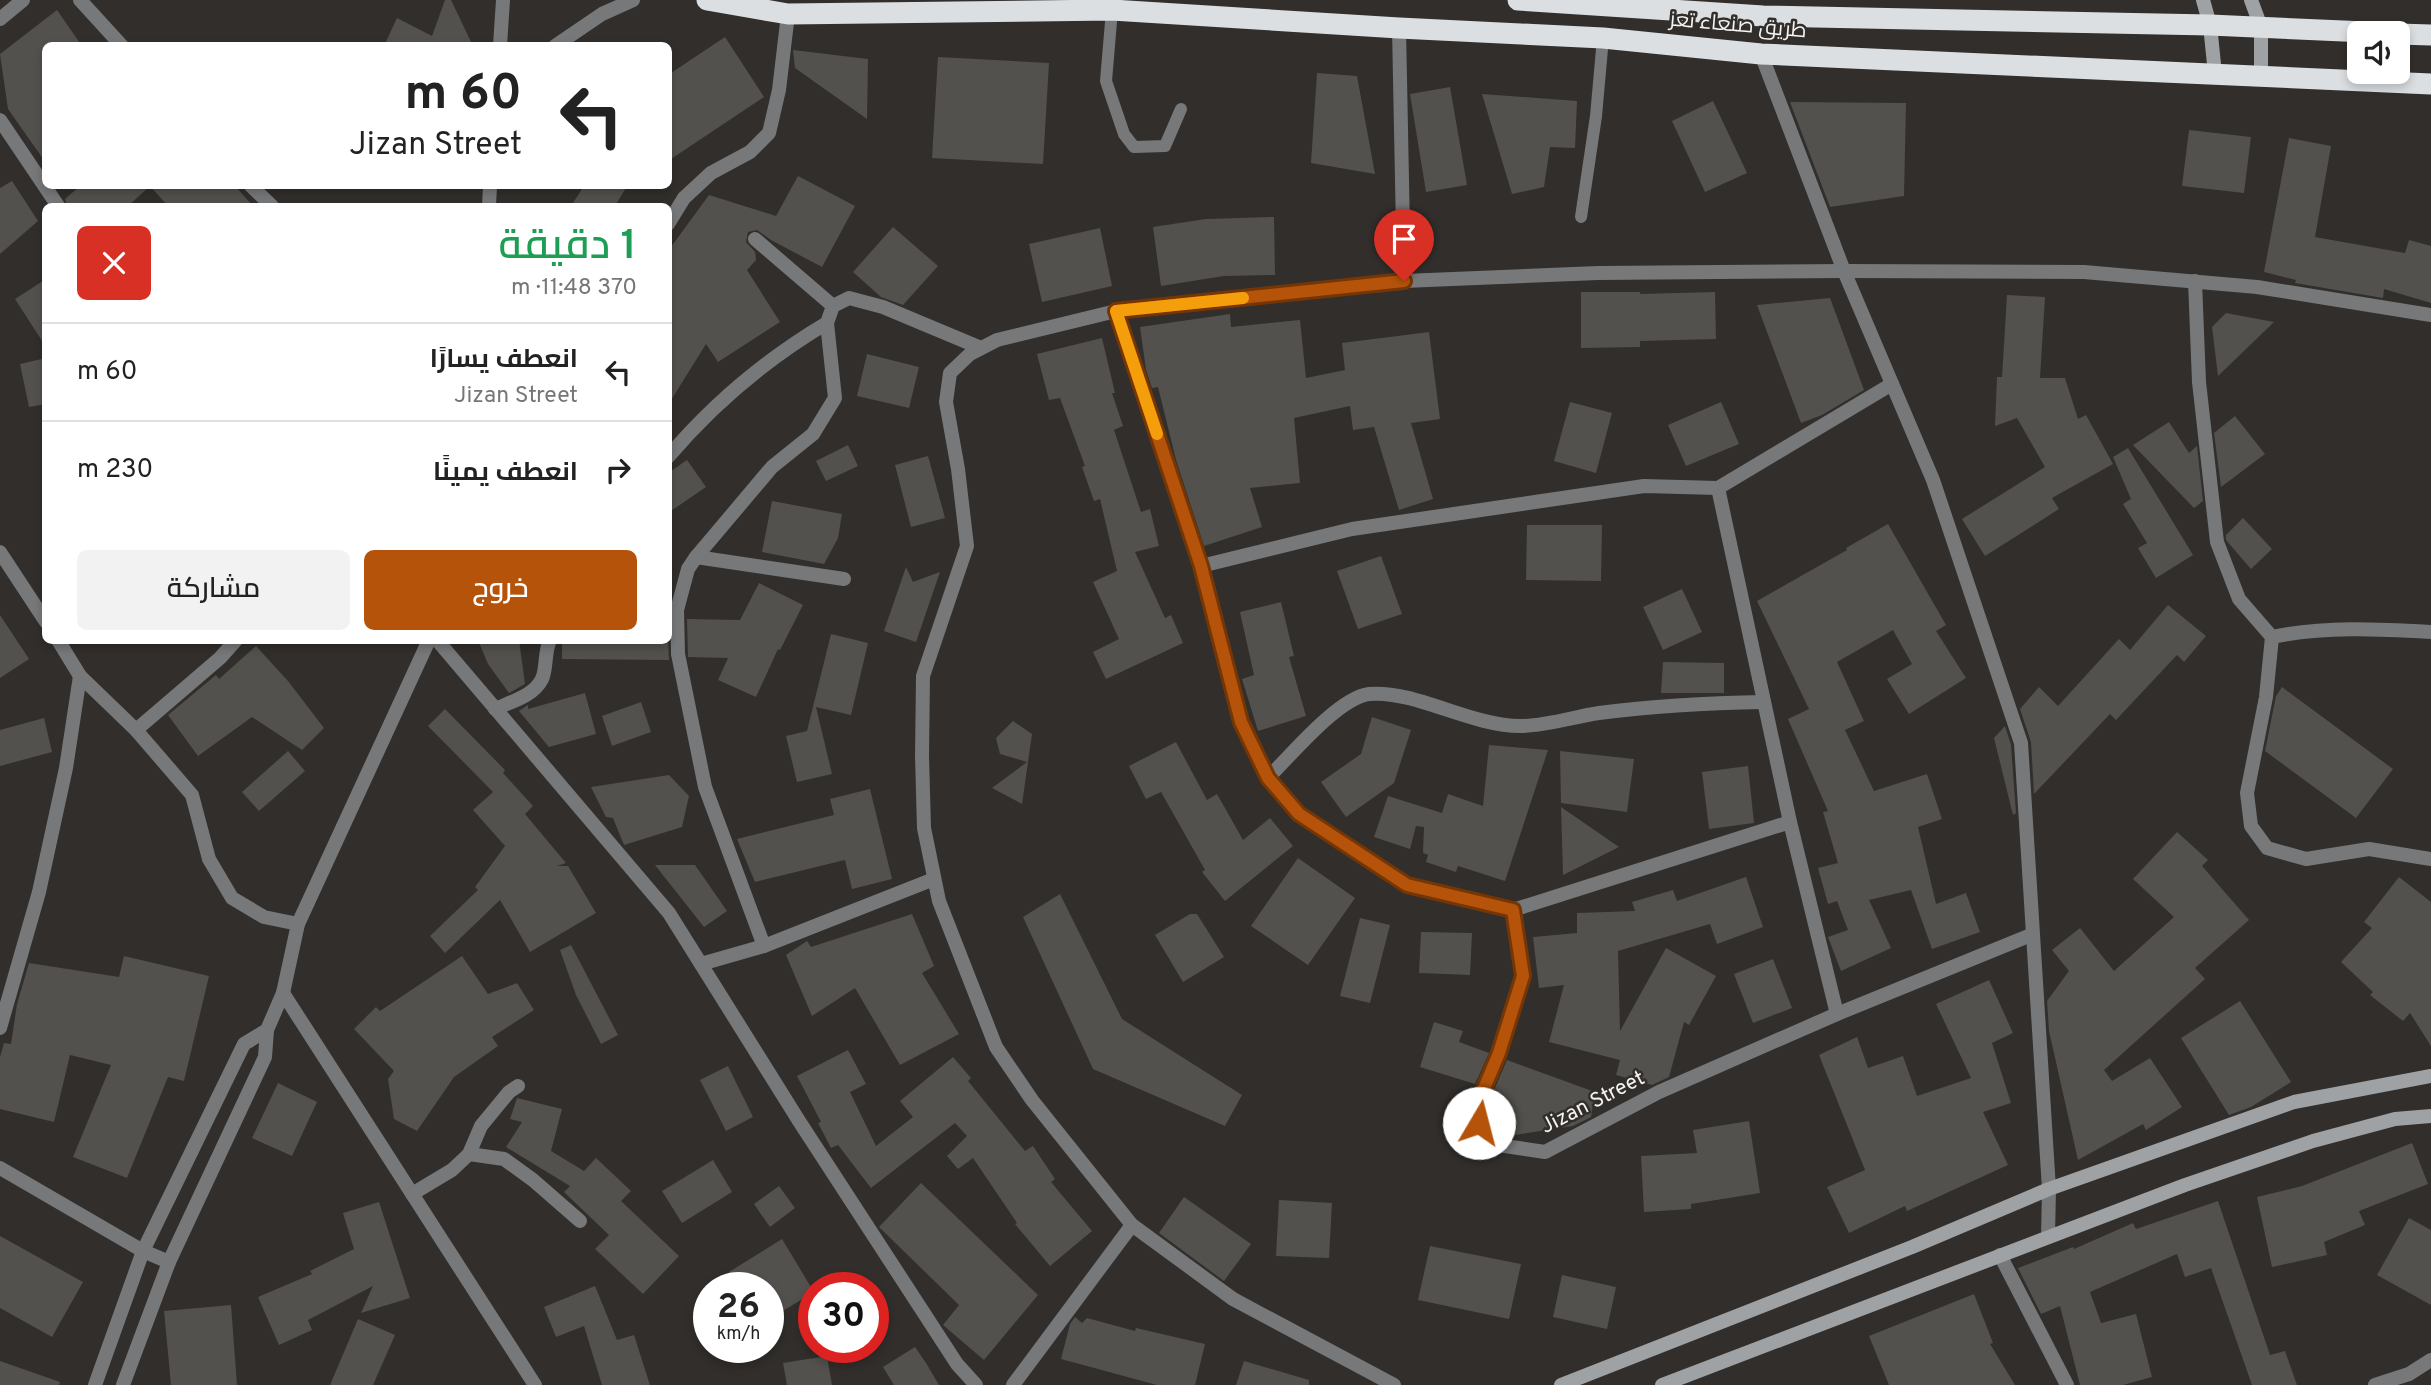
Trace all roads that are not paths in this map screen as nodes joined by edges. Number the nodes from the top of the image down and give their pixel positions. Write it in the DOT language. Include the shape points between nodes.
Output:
graph roads {
  1 [pos="23,0"];
  2 [pos="80,0"];
  3 [pos="503,0"];
  4 [pos="632,0"];
  5 [pos="707,0"];
  6 [pos="1518,0"];
  7 [pos="2203,0"];
  8 [pos="2250,0"];
  9 [pos="1112,10"];
  10 [pos="788,13"];
  11 [pos="0,19"];
  12 [pos="2210,24"];
  13 [pos="2261,27"];
  14 [pos="1399,28"];
  15 [pos="2347,31"];
  16 [pos="2410,34"];
  17 [pos="2431,35"];
  18 [pos="1603,38"];
  19 [pos="118,42"];
  20 [pos="500,42"];
  21 [pos="561,42"];
  22 [pos="1761,54"];
  23 [pos="2215,74"];
  24 [pos="2261,76"];
  25 [pos="2431,85"];
  26 [pos="1181,109"];
  27 [pos="0,120"];
  28 [pos="42,182"];
  29 [pos="254,189"];
  30 [pos="269,203"];
  31 [pos="1581,217"];
  32 [pos="672,218"];
  33 [pos="755,239"];
  34 [pos="1844,271"];
  35 [pos="1404,281"];
  36 [pos="2195,281"];
  37 [pos="833,306"];
  38 [pos="1116,311"];
  39 [pos="2431,315"];
  40 [pos="827,323"];
  41 [pos="981,348"];
  42 [pos="1892,384"];
  43 [pos="672,452"];
  44 [pos="1718,488"];
  45 [pos="0,552"];
  46 [pos="696,557"];
  47 [pos="1201,566"];
  48 [pos="844,579"];
  49 [pos="42,616"];
  50 [pos="2431,632"];
  51 [pos="2272,637"];
  52 [pos="60,644"];
  53 [pos="232,644"];
  54 [pos="427,644"];
  55 [pos="440,644"];
  56 [pos="548,644"];
  57 [pos="80,676"];
  58 [pos="1764,702"];
  59 [pos="495,709"];
  60 [pos="136,730"];
  61 [pos="1268,778"];
  62 [pos="1790,822"];
  63 [pos="2431,859"];
  64 [pos="934,879"];
  65 [pos="1513,910"];
  66 [pos="298,925"];
  67 [pos="2031,935"];
  68 [pos="764,946"];
  69 [pos="701,964"];
  70 [pos="283,993"];
  71 [pos="1837,1014"];
  72 [pos="0,1028"];
  73 [pos="267,1030"];
  74 [pos="2431,1076"];
  75 [pos="518,1086"];
  76 [pos="2431,1116"];
  77 [pos="468,1154"];
  78 [pos="0,1167"];
  79 [pos="2049,1189"];
  80 [pos="412,1194"];
  81 [pos="580,1221"];
  82 [pos="1132,1225"];
  83 [pos="2048,1237"];
  84 [pos="143,1251"];
  85 [pos="2000,1255"];
  86 [pos="169,1262"];
  87 [pos="2431,1360"];
  88 [pos="957,1364"];
  89 [pos="94,1385"];
  90 [pos="123,1385"];
  91 [pos="535,1385"];
  92 [pos="967,1385"];
  93 [pos="976,1385"];
  94 [pos="1013,1385"];
  95 [pos="1394,1385"];
  96 [pos="1561,1385"];
  97 [pos="1662,1385"];
  98 [pos="2067,1385"];
  99 [pos="2375,1385"];
  1 -- 11 [label="street"];
  2 -- 19 [label="street"];
  3 -- 20 [label="street"];
  4 -- 21 [label="street"];
  5 -- 10 [label="highway, طريق صنعاء تعز"];
  6 -- 12 [label="highway, طريق صنعاء تعز" via="1763,16"];
  7 -- 12 [label="street"];
  8 -- 13 [label="street"];
  9 -- 10 [label="highway, طريق صنعاء تعز"];
  9 -- 14 [label="highway, طريق صنعاء تعز"];
  9 -- 26 [label="lane" via="1106,81 1124,134 1134,147 1165,146"];
  10 -- 32 [label="street" via="769,133 750,152 711,173 684,198"];
  12 -- 13 [label="highway, طريق صنعاء تعز"];
  12 -- 23 [label="street"];
  13 -- 15 [label="highway, طريق صنعاء تعز"];
  13 -- 24 [label="street"];
  14 -- 18 [label="highway, طريق صنعاء تعز"];
  14 -- 35 [label="street"];
  16 -- 17 [label="highway"];
  18 -- 22 [label="highway, طريق صنعاء تعز"];
  18 -- 31 [label="lane"];
  22 -- 23 [label="highway, طريق صنعاء تعز"];
  22 -- 34 [label="street"];
  23 -- 24 [label="highway, طريق صنعاء تعز"];
  24 -- 25 [label="highway, طريق صنعاء تعز"];
  27 -- 28 [label="street"];
  29 -- 30 [label="street"];
  33 -- 37 [label="street"];
  34 -- 35 [label="street" via="1598,273"];
  34 -- 36 [label="street" via="2084,272"];
  34 -- 42 [label="street"];
  35 -- 38 [label="street"];
  36 -- 39 [label="street"];
  36 -- 51 [label="street" via="2199,383 2217,542 2239,599"];
  37 -- 40 [label="street"];
  37 -- 41 [label="street" via="849,298 884,307"];
  38 -- 41 [label="street"];
  38 -- 47 [label="street"];
  40 -- 43 [label="street" via="740,385"];
  40 -- 46 [label="street" via="835,398 813,434 772,467"];
  41 -- 64 [label="street" via="950,373 946,402 967,546 923,676 923,828"];
  42 -- 44 [label="street"];
  42 -- 67 [label="street" via="1933,480 2021,743"];
  44 -- 47 [label="street" via="1644,485 1352,529"];
  44 -- 58 [label="street"];
  45 -- 49 [label="street"];
  46 -- 48 [label="street"];
  46 -- 68 [label="street" via="677,610 678,654 705,788"];
  47 -- 61 [label="street" via="1241,722"];
  50 -- 51 [label="street" via="2354,629"];
  51 -- 63 [label="street" via="2266,697 2247,793 2251,826 2267,848 2306,859 2369,849"];
  52 -- 57 [label="street"];
  53 -- 60 [label="street"];
  54 -- 66 [label="street"];
  55 -- 59 [label="street"];
  56 -- 59 [label="street" via="542,678 531,692"];
  57 -- 60 [label="street"];
  57 -- 72 [label="street" via="39,892"];
  58 -- 61 [label="street" via="1678,704 1520,727 1401,697 1368,694 1338,708"];
  58 -- 62 [label="street"];
  59 -- 69 [label="street" via="669,913"];
  60 -- 66 [label="street" via="191,795 209,859 232,898 264,917"];
  61 -- 65 [label="street" via="1299,814 1407,885"];
  62 -- 65 [label="street"];
  62 -- 71 [label="street"];
  64 -- 68 [label="street"];
  64 -- 82 [label="street" via="996,1047 1032,1100"];
  65 -- 71 [label="street, Jizan Street" via="1523,976 1480,1098 1479,1123 1506,1146 1545,1152 1659,1092"];
  66 -- 70 [label="street"];
  67 -- 71 [label="street, Jizan Street"];
  67 -- 79 [label="street"];
  68 -- 69 [label="street"];
  69 -- 88 [label="street"];
  70 -- 73 [label="street"];
  70 -- 80 [label="street"];
  73 -- 84 [label="street" via="244,1044"];
  73 -- 86 [label="street" via="265,1057"];
  74 -- 79 [label="street" via="2294,1102"];
  75 -- 77 [label="street" via="481,1126"];
  76 -- 83 [label="street" via="2395,1119 2312,1141"];
  77 -- 80 [label="street" via="452,1170"];
  77 -- 81 [label="street" via="505,1160"];
  78 -- 84 [label="street"];
  79 -- 83 [label="street"];
  79 -- 96 [label="street"];
  80 -- 91 [label="street"];
  82 -- 94 [label="street"];
  82 -- 95 [label="street" via="1233,1299"];
  83 -- 85 [label="street"];
  84 -- 86 [label="street"];
  84 -- 89 [label="street"];
  85 -- 97 [label="street"];
  85 -- 98 [label="street"];
  86 -- 90 [label="street"];
  87 -- 99 [label="street" via="2409,1374"];
  88 -- 92 [label="street"];
  88 -- 93 [label="street"];
}
